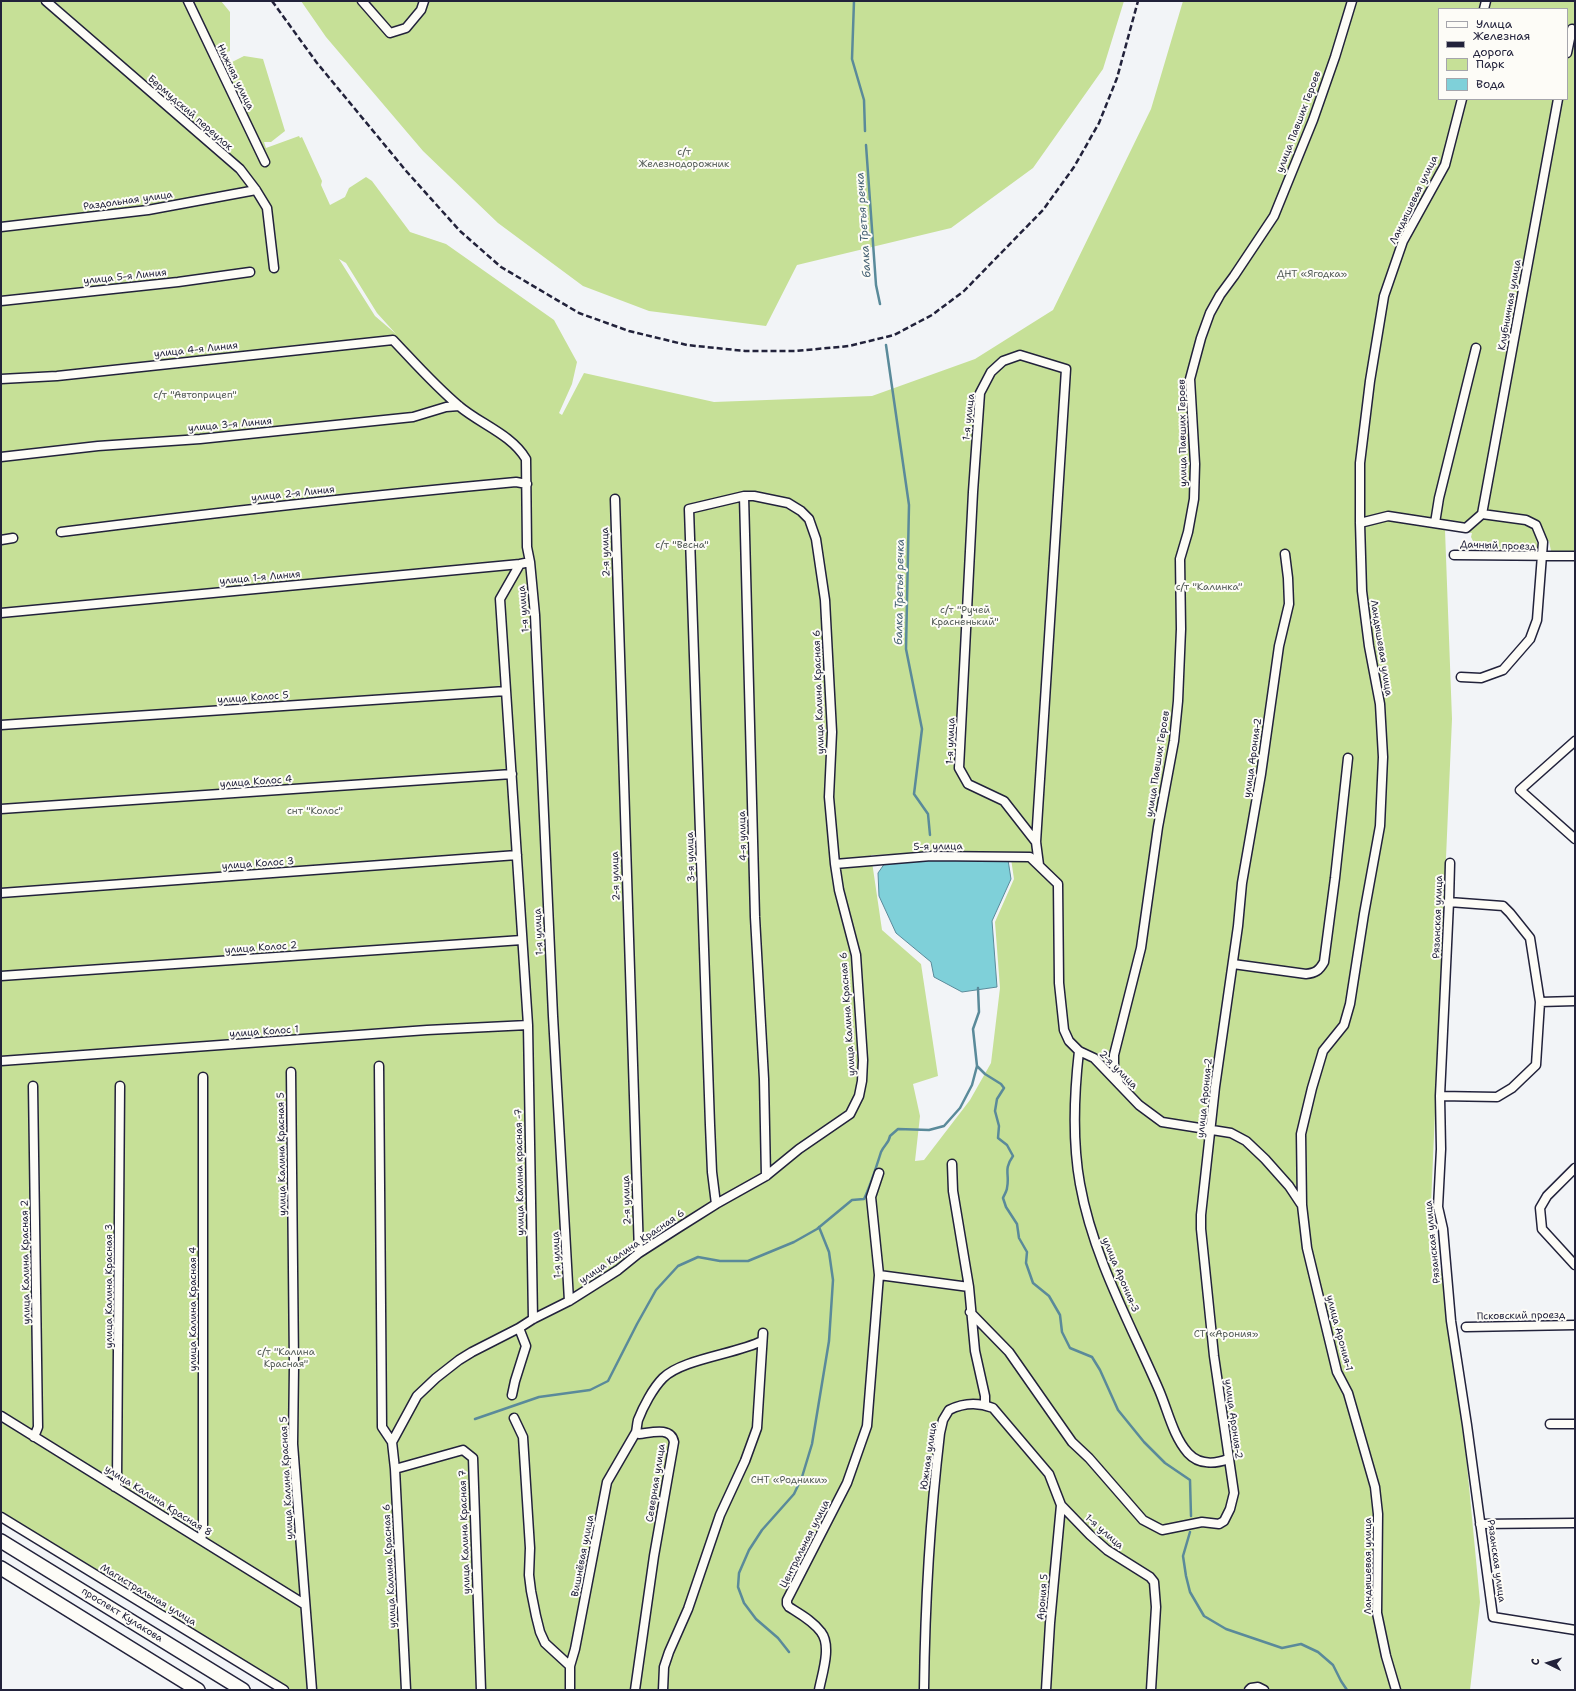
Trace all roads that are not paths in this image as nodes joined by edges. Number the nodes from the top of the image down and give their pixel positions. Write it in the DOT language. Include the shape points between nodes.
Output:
graph roads {
  1 [pos="46,1"];
  2 [pos="188,1"];
  3 [pos="362,1"];
  4 [pos="424,1"];
  5 [pos="1352,1"];
  6 [pos="1572,29"];
  7 [pos="1568,48"];
  8 [pos="1462,100"];
  9 [pos="1558,100"];
  10 [pos="265,162"];
  11 [pos="256,190"];
  12 [pos="1,227"];
  13 [pos="274,268"];
  14 [pos="250,272"];
  15 [pos="1,301"];
  16 [pos="393,340"];
  17 [pos="1476,348"];
  18 [pos="1,379"];
  19 [pos="459,406"];
  20 [pos="1,457"];
  21 [pos="527,484"];
  22 [pos="744,496"];
  23 [pos="615,499"];
  24 [pos="1482,514"];
  25 [pos="1360,523"];
  26 [pos="1435,523"];
  27 [pos="61,532"];
  28 [pos="13,538"];
  29 [pos="1,540"];
  30 [pos="1284,554"];
  31 [pos="1454,555"];
  32 [pos="1575,556"];
  33 [pos="1542,557"];
  34 [pos="530,562"];
  35 [pos="520,564"];
  36 [pos="1,612"];
  37 [pos="1461,677"];
  38 [pos="506,691"];
  39 [pos="1,725"];
  40 [pos="1575,741"];
  41 [pos="1348,758"];
  42 [pos="512,774"];
  43 [pos="1,809"];
  44 [pos="1575,839"];
  45 [pos="1036,842"];
  46 [pos="517,855"];
  47 [pos="1450,863"];
  48 [pos="835,864"];
  49 [pos="1040,865"];
  50 [pos="1,893"];
  51 [pos="1449,902"];
  52 [pos="522,940"];
  53 [pos="1233,964"];
  54 [pos="1,976"];
  55 [pos="1575,1001"];
  56 [pos="1540,1002"];
  57 [pos="528,1025"];
  58 [pos="1079,1051"];
  59 [pos="1,1062"];
  60 [pos="379,1066"];
  61 [pos="291,1072"];
  62 [pos="203,1077"];
  63 [pos="1119,1084"];
  64 [pos="33,1086"];
  65 [pos="120,1086"];
  66 [pos="1440,1096"];
  67 [pos="1212,1130"];
  68 [pos="952,1164"];
  69 [pos="1575,1168"];
  70 [pos="879,1173"];
  71 [pos="766,1176"];
  72 [pos="716,1204"];
  73 [pos="1302,1204"];
  74 [pos="639,1253"];
  75 [pos="1575,1264"];
  76 [pos="879,1275"];
  77 [pos="969,1287"];
  78 [pos="569,1301"];
  79 [pos="970,1312"];
  80 [pos="533,1319"];
  81 [pos="1575,1325"];
  82 [pos="1466,1327"];
  83 [pos="520,1328"];
  84 [pos="512,1395"];
  85 [pos="985,1400"];
  86 [pos="1,1416"];
  87 [pos="514,1418"];
  88 [pos="1550,1424"];
  89 [pos="1575,1424"];
  90 [pos="636,1432"];
  91 [pos="34,1437"];
  92 [pos="392,1442"];
  93 [pos="1228,1459"];
  94 [pos="395,1469"];
  95 [pos="115,1487"];
  96 [pos="1375,1487"];
  97 [pos="1062,1505"];
  98 [pos="1,1517"];
  99 [pos="1575,1523"];
  100 [pos="1480,1524"];
  101 [pos="201,1540"];
  102 [pos="1,1541"];
  103 [pos="1,1568"];
  104 [pos="304,1604"];
  105 [pos="1575,1630"];
  106 [pos="570,1666"];
  107 [pos="198,1690"];
  108 [pos="243,1690"];
  109 [pos="284,1690"];
  110 [pos="312,1690"];
  111 [pos="406,1690"];
  112 [pos="481,1690"];
  113 [pos="570,1690"];
  114 [pos="635,1690"];
  115 [pos="663,1690"];
  116 [pos="819,1690"];
  117 [pos="924,1690"];
  118 [pos="1046,1690"];
  119 [pos="1151,1690"];
  120 [pos="1249,1690"];
  121 [pos="1264,1690"];
  122 [pos="1396,1690"];
  1 -- 11 [label="street, Бермудский переулок" via="240,169"];
  2 -- 10 [label="street, Нижняя улица"];
  3 -- 4 [label="street" via="390,33 406,28 421,10"];
  5 -- 63 [label="street, улица Павших Героев" via="1313,120 1274,216 1220,294 1210,313 1190,378 1195,464 1194,499 1180,559 1181,629 1174,742 1158,826 1141,948 1114,1055"];
  6 -- 7 [label="street"];
  8 -- 25 [label="street, Ландышевая улица" via="1445,165 1403,241 1384,296 1360,463"];
  9 -- 24 [label="street, Клубничная улица"];
  11 -- 12 [label="street, Раздольная улица" via="148,210"];
  11 -- 13 [label="street, Бермудский переулок" via="267,208"];
  14 -- 15 [label="street, улица 5-я Линия"];
  16 -- 18 [label="street, улица 4-я Линия" via="57,376"];
  16 -- 19 [label="street, 1-я улица"];
  17 -- 26 [label="street"];
  19 -- 20 [label="street, улица 3-я Линия" via="405,418"];
  19 -- 21 [label="street, 1-я улица" via="522,452 526,459"];
  21 -- 27 [label="street, улица 2-я Линия" via="516,482 440,489 193,515"];
  21 -- 34 [label="street, 1-я улица" via="527,547"];
  22 -- 48 [label="street, улица Калина Красная 6" via="788,503 801,510 809,519 816,539 825,600 832,732 830,797"];
  22 -- 71 [label="street, 4-я улица" via="755,917 764,1079"];
  22 -- 72 [label="street, 3-я улица" via="689,508 710,1133"];
  23 -- 74 [label="street, 2-я улица"];
  24 -- 26 [label="street" via="1466,528"];
  24 -- 33 [label="street, Дачный проезд" via="1526,520 1536,525 1544,542"];
  25 -- 26 [label="street" via="1388,516"];
  25 -- 73 [label="street, Ландышевая улица" via="1362,591 1380,704 1380,826 1350,1004 1344,1025 1323,1051 1301,1134"];
  28 -- 29 [label="street"];
  30 -- 53 [label="street, улица Арония-2" via="1289,604 1279,646 1260,782 1242,883"];
  31 -- 33 [label="street, Дачный проезд"];
  32 -- 33 [label="street, Дачный проезд"];
  33 -- 37 [label="street" via="1537,620 1530,639 1503,670 1481,678"];
  34 -- 35 [label="street"];
  34 -- 78 [label="street, 1-я улица" via="535,615"];
  35 -- 36 [label="street, улица 1-я Линия"];
  35 -- 38 [label="street, 1-я улица" via="500,599"];
  38 -- 39 [label="street, улица Колос 5"];
  38 -- 42 [label="street, 1-я улица"];
  40 -- 44 [label="street" via="1520,790"];
  41 -- 53 [label="street" via="1324,962 1314,973 1306,974"];
  42 -- 43 [label="street, улица Колос 4"];
  42 -- 46 [label="street, 1-я улица"];
  45 -- 45 [label="street, 1-я улица" via="1066,369 1020,355 1003,361 991,372 980,393 959,768 968,784 1004,801"];
  45 -- 49 [label="street, 1-я улица"];
  46 -- 50 [label="street, улица Колос 3"];
  46 -- 52 [label="street, 1-я улица"];
  47 -- 51 [label="street, Рязанская улица"];
  48 -- 49 [label="street, 5-я улица" via="931,856 1030,857"];
  48 -- 71 [label="street, улица Калина Красная 6" via="856,955 863,1060 859,1096 850,1114 799,1149"];
  49 -- 58 [label="street, 2-я улица" via="1058,884 1059,983 1064,1030 1069,1041"];
  51 -- 56 [label="street" via="1503,906 1510,913 1530,938"];
  51 -- 66 [label="street, Рязанская улица"];
  52 -- 54 [label="street, улица Колос 2"];
  52 -- 57 [label="street, 1-я улица"];
  53 -- 67 [label="street, улица Арония-2" via="1216,1079"];
  55 -- 56 [label="street"];
  56 -- 66 [label="street" via="1536,1065 1512,1088 1496,1097"];
  57 -- 59 [label="street, улица Колос 1" via="427,1030"];
  57 -- 80 [label="street, улица Калина красная -7"];
  58 -- 63 [label="street, 2-я улица" via="1094,1058"];
  58 -- 93 [label="street, улица Арония-3" via="1074,1106 1075,1148 1080,1184 1093,1239 1182,1443 1189,1454 1198,1460 1211,1463"];
  60 -- 92 [label="street, улица Калина Красная 6" via="382,1427"];
  61 -- 104 [label="street, улица Калина Красная 5" via="293,1444"];
  62 -- 101 [label="street, улица Калина Красная 4"];
  63 -- 67 [label="street, 2-я улица" via="1139,1105 1162,1122"];
  64 -- 91 [label="street, улица Калина Красная 2" via="38,1427"];
  65 -- 95 [label="street, улица Калина Красная 3"];
  66 -- 100 [label="street, Рязанская улица" via="1438,1207 1443,1229 1451,1321"];
  67 -- 73 [label="street, 2-я улица" via="1231,1133 1246,1141 1265,1159"];
  67 -- 93 [label="street, улица Арония-2" via="1201,1229"];
  68 -- 77 [label="street" via="953,1191"];
  69 -- 75 [label="street" via="1547,1196 1540,1208 1542,1229"];
  70 -- 76 [label="street, Центральная улица" via="871,1197"];
  71 -- 72 [label="street, улица Калина Красная 6"];
  72 -- 74 [label="street, улица Калина Красная 6"];
  73 -- 96 [label="street, улица Арония-1" via="1307,1248 1327,1336 1337,1372 1348,1393"];
  74 -- 78 [label="street, улица Калина Красная 6" via="618,1270"];
  76 -- 77 [label="street"];
  76 -- 116 [label="street, Центральная улица" via="867,1426 848,1483 787,1600 789,1607 813,1623 822,1633 826,1644"];
  77 -- 79 [label="street"];
  78 -- 80 [label="street, улица Калина Красная 6"];
  79 -- 85 [label="street"];
  79 -- 93 [label="street, улица Арония-2" via="1009,1352 1072,1442 1143,1520 1153,1526 1162,1530 1202,1522 1219,1524 1224,1521 1234,1493"];
  80 -- 83 [label="street, улица Калина Красная 6"];
  81 -- 82 [label="street, Псковский проезд"];
  83 -- 84 [label="street" via="526,1346"];
  83 -- 92 [label="street, улица Калина Красная 6" via="472,1352 436,1378 418,1396"];
  85 -- 97 [label="street, 1-я улица" via="1049,1474"];
  85 -- 117 [label="street, Южная улица" via="949,1410 940,1433 929,1544"];
  86 -- 91 [label="street, улица Калина Красная 8"];
  87 -- 106 [label="street" via="523,1437 530,1548 529,1575 536,1616 545,1643"];
  88 -- 89 [label="street"];
  90 -- 106 [label="street, Вишнёвая улица" via="608,1482 576,1649"];
  90 -- 114 [label="street, Северная улица" via="669,1433 674,1442 654,1556"];
  90 -- 115 [label="street" via="638,1421 657,1386 670,1372 752,1346 763,1337 757,1428 720,1515 688,1609 668,1652 664,1667"];
  91 -- 95 [label="street, улица Калина Красная 8"];
  92 -- 94 [label="street, улица Калина Красная 6"];
  94 -- 111 [label="street, улица Калина Красная 6"];
  94 -- 112 [label="street, улица Калина Красная 7" via="463,1450 473,1458"];
  95 -- 101 [label="street, улица Калина Красная 8"];
  96 -- 122 [label="street, Ландышевая улица" via="1378,1514 1377,1613"];
  97 -- 118 [label="street, Арония 5"];
  97 -- 119 [label="street, 1-я улица" via="1107,1550 1154,1582 1156,1607"];
  98 -- 109 [label="street, Магистральная улица"];
  99 -- 100 [label="street"];
  100 -- 105 [label="street, Рязанская улица" via="1493,1617"];
  101 -- 104 [label="street, улица Калина Красная 8"];
  102 -- 108 [label="main road, проспект Кулакова"];
  103 -- 107 [label="main road"];
  104 -- 110 [label="street, улица Калина Красная 5"];
  106 -- 113 [label="street, Вишнёвая улица"];
  120 -- 121 [label="street" via="1258,1687"];
}
